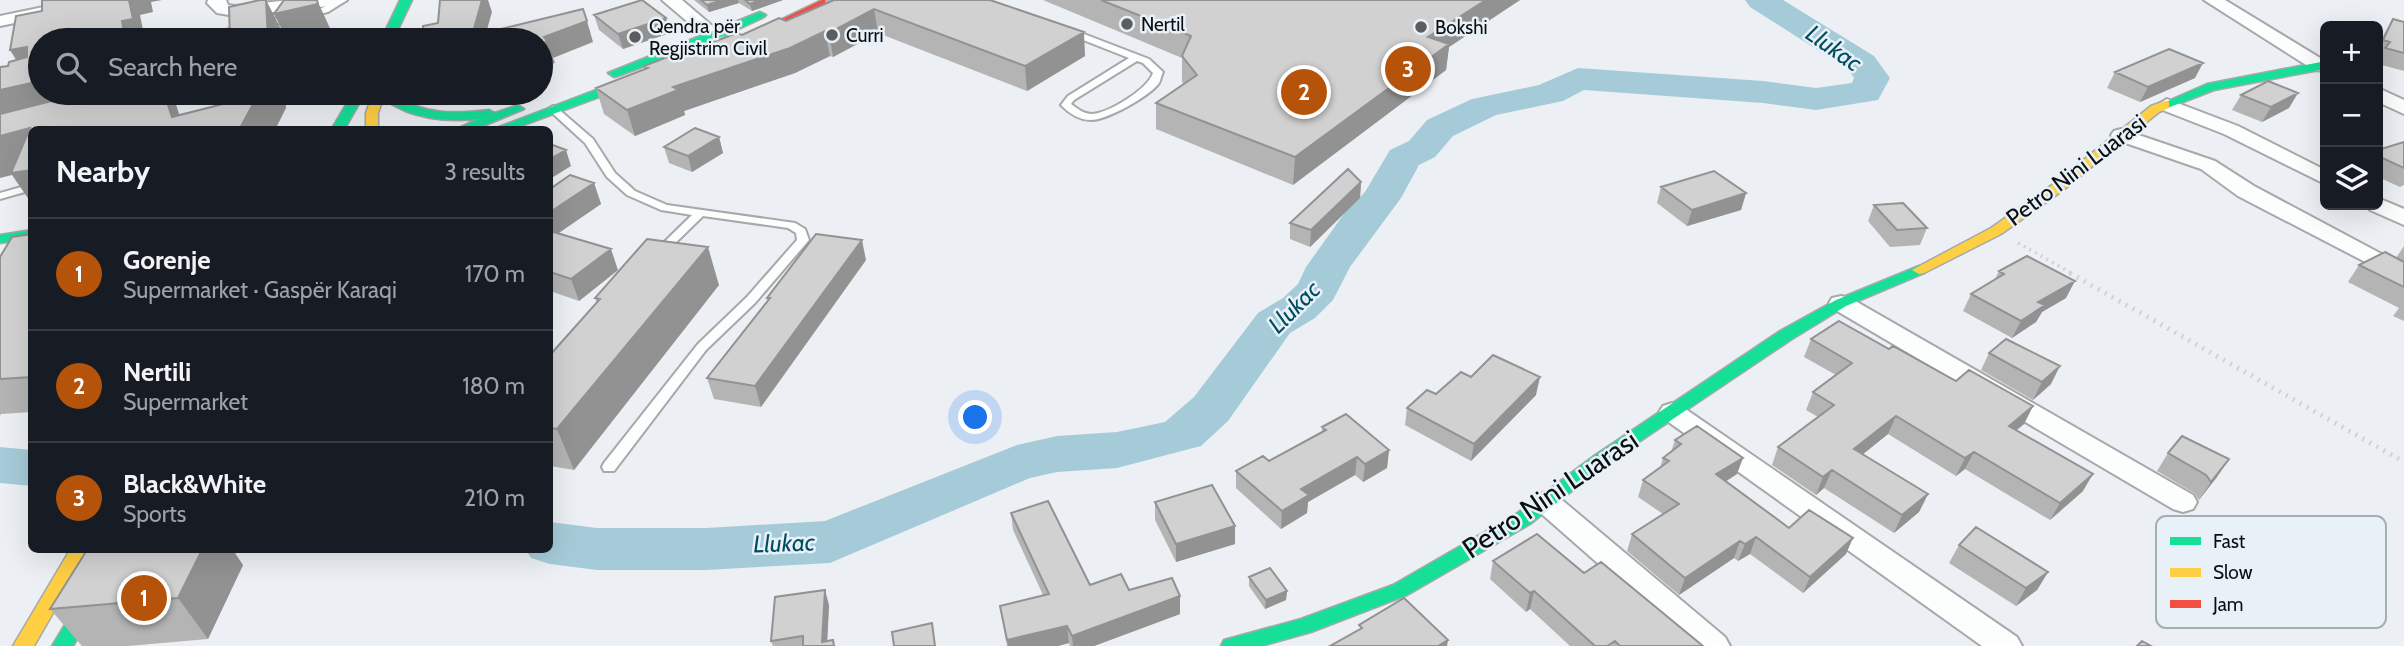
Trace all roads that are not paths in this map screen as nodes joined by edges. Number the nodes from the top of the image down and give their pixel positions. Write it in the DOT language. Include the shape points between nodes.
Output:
graph roads {
  1 [pos="9,0"];
  2 [pos="102,0"];
  3 [pos="217,0"];
  4 [pos="341,0"];
  5 [pos="406,0"];
  6 [pos="424,0"];
  7 [pos="671,0"];
  8 [pos="793,0"];
  9 [pos="831,0"];
  10 [pos="2213,0"];
  11 [pos="0,13"];
  12 [pos="0,21"];
  13 [pos="413,23"];
  14 [pos="247,28"];
  15 [pos="393,28"];
  16 [pos="1062,29"];
  17 [pos="715,36"];
  18 [pos="1136,57"];
  19 [pos="2320,65"];
  20 [pos="2320,68"];
  21 [pos="553,96"];
  22 [pos="2383,97"];
  23 [pos="352,105"];
  24 [pos="375,105"];
  25 [pos="400,105"];
  26 [pos="530,105"];
  27 [pos="2167,105"];
  28 [pos="522,108"];
  29 [pos="2404,108"];
  30 [pos="553,109"];
  31 [pos="339,126"];
  32 [pos="372,126"];
  33 [pos="471,126"];
  34 [pos="508,126"];
  35 [pos="2120,135"];
  36 [pos="2320,175"];
  37 [pos="28,188"];
  38 [pos="0,196"];
  39 [pos="2383,208"];
  40 [pos="700,213"];
  41 [pos="2404,218"];
  42 [pos="28,222"];
  43 [pos="0,226"];
  44 [pos="28,235"];
  45 [pos="0,239"];
  46 [pos="653,260"];
  47 [pos="2404,275"];
  48 [pos="1841,303"];
  49 [pos="1672,412"];
  50 [pos="609,467"];
  51 [pos="1546,502"];
  52 [pos="2183,502"];
  53 [pos="77,553"];
  54 [pos="118,553"];
  55 [pos="23,646"];
  56 [pos="62,646"];
  57 [pos="1231,646"];
  58 [pos="1714,646"];
  59 [pos="2006,646"];
  1 -- 11 [label="street"];
  2 -- 12 [label="street"];
  3 -- 4 [label="street" via="223,9 235,11"];
  4 -- 14 [label="lane" via="325,10"];
  5 -- 15 [label="main road"];
  6 -- 13 [label="main road"];
  7 -- 17 [label="street"];
  8 -- 17 [label="main road"];
  9 -- 30 [label="main road" via="741,42"];
  10 -- 19 [label="street"];
  16 -- 18 [label="lane"];
  17 -- 21 [label="main road"];
  18 -- 18 [label="lane" via="1156,68 1156,82 1097,118 1077,114 1066,105"];
  20 -- 27 [label="main road, Petro Nini Luarasi" via="2211,87"];
  22 -- 29 [label="street"];
  23 -- 31 [label="main road"];
  24 -- 32 [label="main road"];
  25 -- 28 [label="main road" via="435,117"];
  26 -- 28 [label="main road"];
  27 -- 35 [label="main road, Petro Nini Luarasi"];
  27 -- 36 [label="street" via="2231,130"];
  28 -- 33 [label="main road"];
  30 -- 34 [label="main road"];
  30 -- 40 [label="lane" via="589,141 611,175 631,193 665,208"];
  35 -- 47 [label="street" via="2208,165 2246,191"];
  35 -- 48 [label="main road, Petro Nini Luarasi" via="1996,231"];
  37 -- 38 [label="lane"];
  39 -- 41 [label="street"];
  40 -- 46 [label="lane"];
  40 -- 50 [label="lane" via="791,225 801,231 803,240 702,347"];
  42 -- 43 [label="main road"];
  44 -- 45 [label="main road"];
  48 -- 49 [label="main road, Petro Nini Luarasi"];
  48 -- 52 [label="street"];
  49 -- 51 [label="main road, Petro Nini Luarasi"];
  49 -- 59 [label="street"];
  51 -- 57 [label="main road, Petro Nini Luarasi" via="1399,590 1304,626"];
  51 -- 58 [label="street"];
  53 -- 55 [label="main road"];
  54 -- 56 [label="main road"];
}
